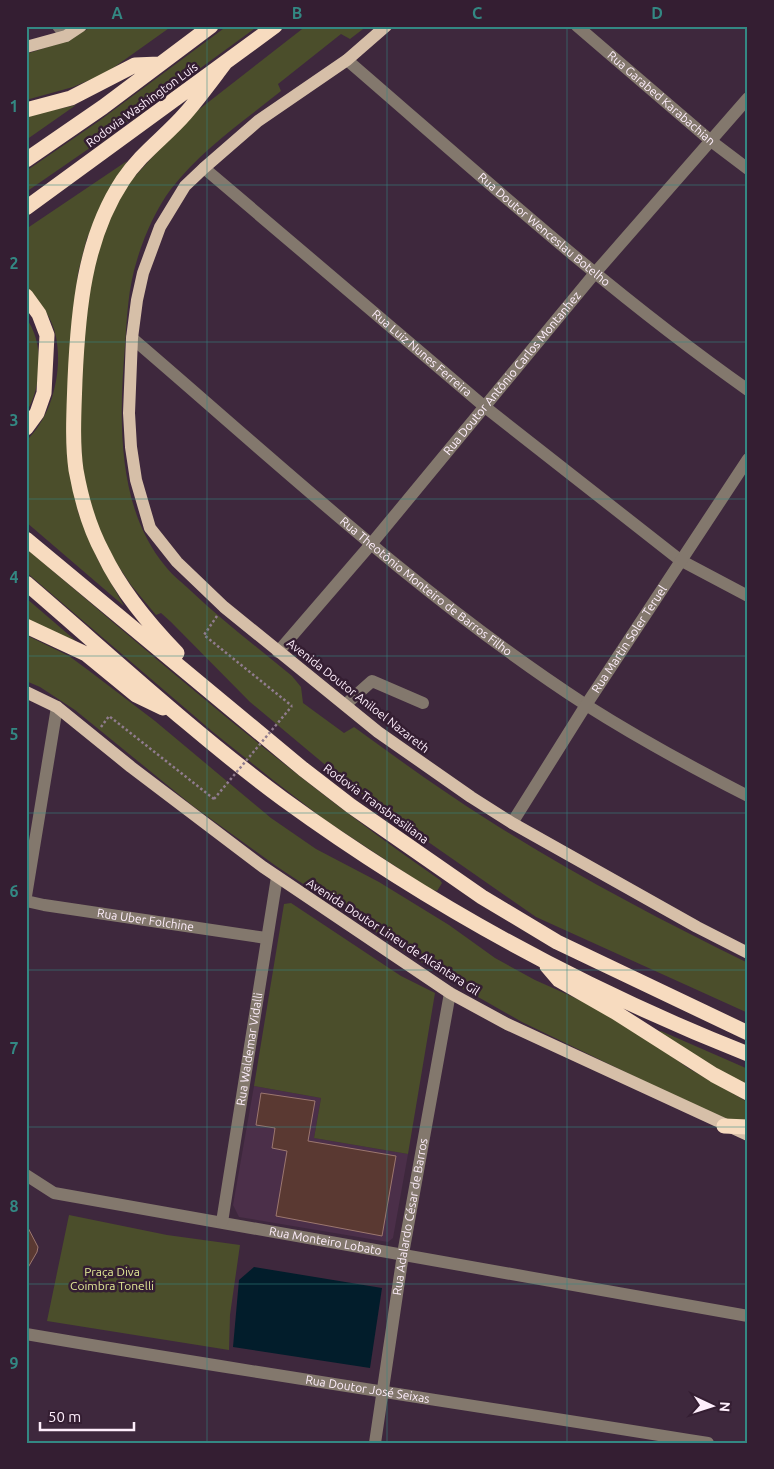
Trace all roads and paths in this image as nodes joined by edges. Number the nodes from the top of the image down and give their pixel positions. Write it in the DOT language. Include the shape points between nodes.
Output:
graph roads {
  1 [pos="81,26"];
  2 [pos="211,26"];
  3 [pos="275,26"];
  4 [pos="386,26"];
  5 [pos="577,26"];
  6 [pos="62,31"];
  7 [pos="26,47"];
  8 [pos="347,60"];
  9 [pos="225,63"];
  10 [pos="159,64"];
  11 [pos="748,98"];
  12 [pos="26,110"];
  13 [pos="711,142"];
  14 [pos="26,160"];
  15 [pos="204,168"];
  16 [pos="748,169"];
  17 [pos="26,208"];
  18 [pos="595,274"];
  19 [pos="26,296"];
  20 [pos="132,338"];
  21 [pos="748,390"];
  22 [pos="485,408"];
  23 [pos="26,428"];
  24 [pos="748,459"];
  25 [pos="26,539"];
  26 [pos="372,543"];
  27 [pos="680,560"];
  28 [pos="26,583"];
  29 [pos="748,596"];
  30 [pos="224,608"];
  31 [pos="26,626"];
  32 [pos="278,652"];
  33 [pos="195,679"];
  34 [pos="26,692"];
  35 [pos="423,703"];
  36 [pos="345,705"];
  37 [pos="586,705"];
  38 [pos="57,707"];
  39 [pos="109,716"];
  40 [pos="184,718"];
  41 [pos="748,796"];
  42 [pos="512,822"];
  43 [pos="277,877"];
  44 [pos="26,896"];
  45 [pos="26,900"];
  46 [pos="266,938"];
  47 [pos="746,948"];
  48 [pos="545,962"];
  49 [pos="450,993"];
  50 [pos="748,1033"];
  51 [pos="748,1054"];
  52 [pos="748,1093"];
  53 [pos="724,1126"];
  54 [pos="748,1127"];
  55 [pos="748,1135"];
  56 [pos="26,1174"];
  57 [pos="222,1222"];
  58 [pos="403,1254"];
  59 [pos="748,1316"];
  60 [pos="26,1334"];
  61 [pos="383,1390"];
  62 [pos="375,1443"];
  63 [pos="708,1443"];
  1 -- 6 [label="main road"];
  2 -- 10 [label="highway, Rodovia Washington Luís"];
  3 -- 9 [label="highway, Rodovia Washington Luís"];
  4 -- 8 [label="main road, Avenida Doutor Aniloel Nazareth"];
  5 -- 13 [label="street, Rua Garabed Karabachian"];
  6 -- 7 [label="main road"];
  8 -- 15 [label="main road, Avenida Doutor Aniloel Nazareth" via="258,121"];
  8 -- 18 [label="street, Rua Doutor Wenceslau Botelho"];
  9 -- 17 [label="highway, Rodovia Washington Luís"];
  9 -- 33 [label="highway" via="185,115 148,148 123,180 104,217 88,257 76,357 73,419 76,470 86,509 99,544 125,592 183,659"];
  10 -- 12 [label="highway" via="135,65 71,98"];
  10 -- 14 [label="highway, Rodovia Washington Luís"];
  11 -- 13 [label="street, Rua Doutor Antônio Carlos Montanhez"];
  13 -- 16 [label="street, Rua Garabed Karabachian"];
  13 -- 18 [label="street, Rua Doutor Antônio Carlos Montanhez"];
  15 -- 20 [label="main road, Avenida Doutor Aniloel Nazareth" via="185,186 160,227 143,273"];
  15 -- 22 [label="street, Rua Luiz Nunes Ferreira"];
  18 -- 21 [label="street, Rua Doutor Wenceslau Botelho"];
  18 -- 22 [label="street, Rua Doutor Antônio Carlos Montanhez"];
  19 -- 23 [label="highway" via="39,314 47,334 44,393 37,413"];
  20 -- 26 [label="street, Rua Theotônio Monteiro de Barros Filho"];
  20 -- 30 [label="main road, Avenida Doutor Aniloel Nazareth" via="131,447 136,480 150,528 177,562"];
  22 -- 26 [label="street, Rua Doutor Antônio Carlos Montanhez"];
  22 -- 27 [label="street, Rua Luiz Nunes Ferreira"];
  24 -- 27 [label="street, Rua Martin Soler Teruel"];
  25 -- 33 [label="highway, Rodovia Transbrasiliana"];
  26 -- 32 [label="street, Rua Doutor Antônio Carlos Montanhez"];
  26 -- 37 [label="street, Rua Theotônio Monteiro de Barros Filho" via="476,626"];
  27 -- 29 [label="street, Rua Luiz Nunes Ferreira"];
  27 -- 37 [label="street, Rua Martin Soler Teruel"];
  28 -- 40 [label="highway"];
  30 -- 32 [label="main road, Avenida Doutor Aniloel Nazareth"];
  30 -- 39 [label="path, bridge" via="204,634 292,706 214,799"];
  31 -- 40 [label="highway" via="86,654 136,695"];
  32 -- 36 [label="main road, Avenida Doutor Aniloel Nazareth"];
  33 -- 50 [label="highway, Rodovia Transbrasiliana" via="351,806 482,897 557,942"];
  34 -- 38 [label="main road, Avenida Doutor Lineu de Alcântara Gil"];
  35 -- 36 [label="street" via="372,681"];
  36 -- 42 [label="main road, Avenida Doutor Aniloel Nazareth" via="416,759"];
  37 -- 41 [label="street, Rua Theotônio Monteiro de Barros Filho" via="696,770"];
  37 -- 42 [label="street, Rua Martin Soler Teruel"];
  38 -- 43 [label="main road, Avenida Doutor Lineu de Alcântara Gil"];
  38 -- 44 [label="street"];
  40 -- 48 [label="highway" via="283,798 383,867"];
  42 -- 47 [label="main road, Avenida Doutor Aniloel Nazareth" via="697,927"];
  43 -- 46 [label="street, Rua Waldemar Vidalli"];
  43 -- 49 [label="main road, Avenida Doutor Lineu de Alcântara Gil"];
  45 -- 46 [label="street, Rua Uber Folchine"];
  46 -- 57 [label="street, Rua Waldemar Vidalli"];
  48 -- 51 [label="highway"];
  48 -- 52 [label="highway" via="559,980 714,1076"];
  49 -- 53 [label="main road, Avenida Doutor Lineu de Alcântara Gil" via="507,1024"];
  49 -- 58 [label="street, Rua Adalardo César de Barros"];
  53 -- 54 [label="highway"];
  53 -- 55 [label="main road, Avenida Doutor Lineu de Alcântara Gil"];
  56 -- 57 [label="street, Rua Monteiro Lobato" via="54,1193"];
  57 -- 58 [label="street, Rua Monteiro Lobato"];
  58 -- 59 [label="street, Rua Monteiro Lobato"];
  58 -- 61 [label="street, Rua Adalardo César de Barros"];
  60 -- 61 [label="street, Rua Doutor José Seixas" via="198,1364"];
  61 -- 62 [label="street, Rua Adalardo César de Barros"];
  61 -- 63 [label="street, Rua Doutor José Seixas"];
}
